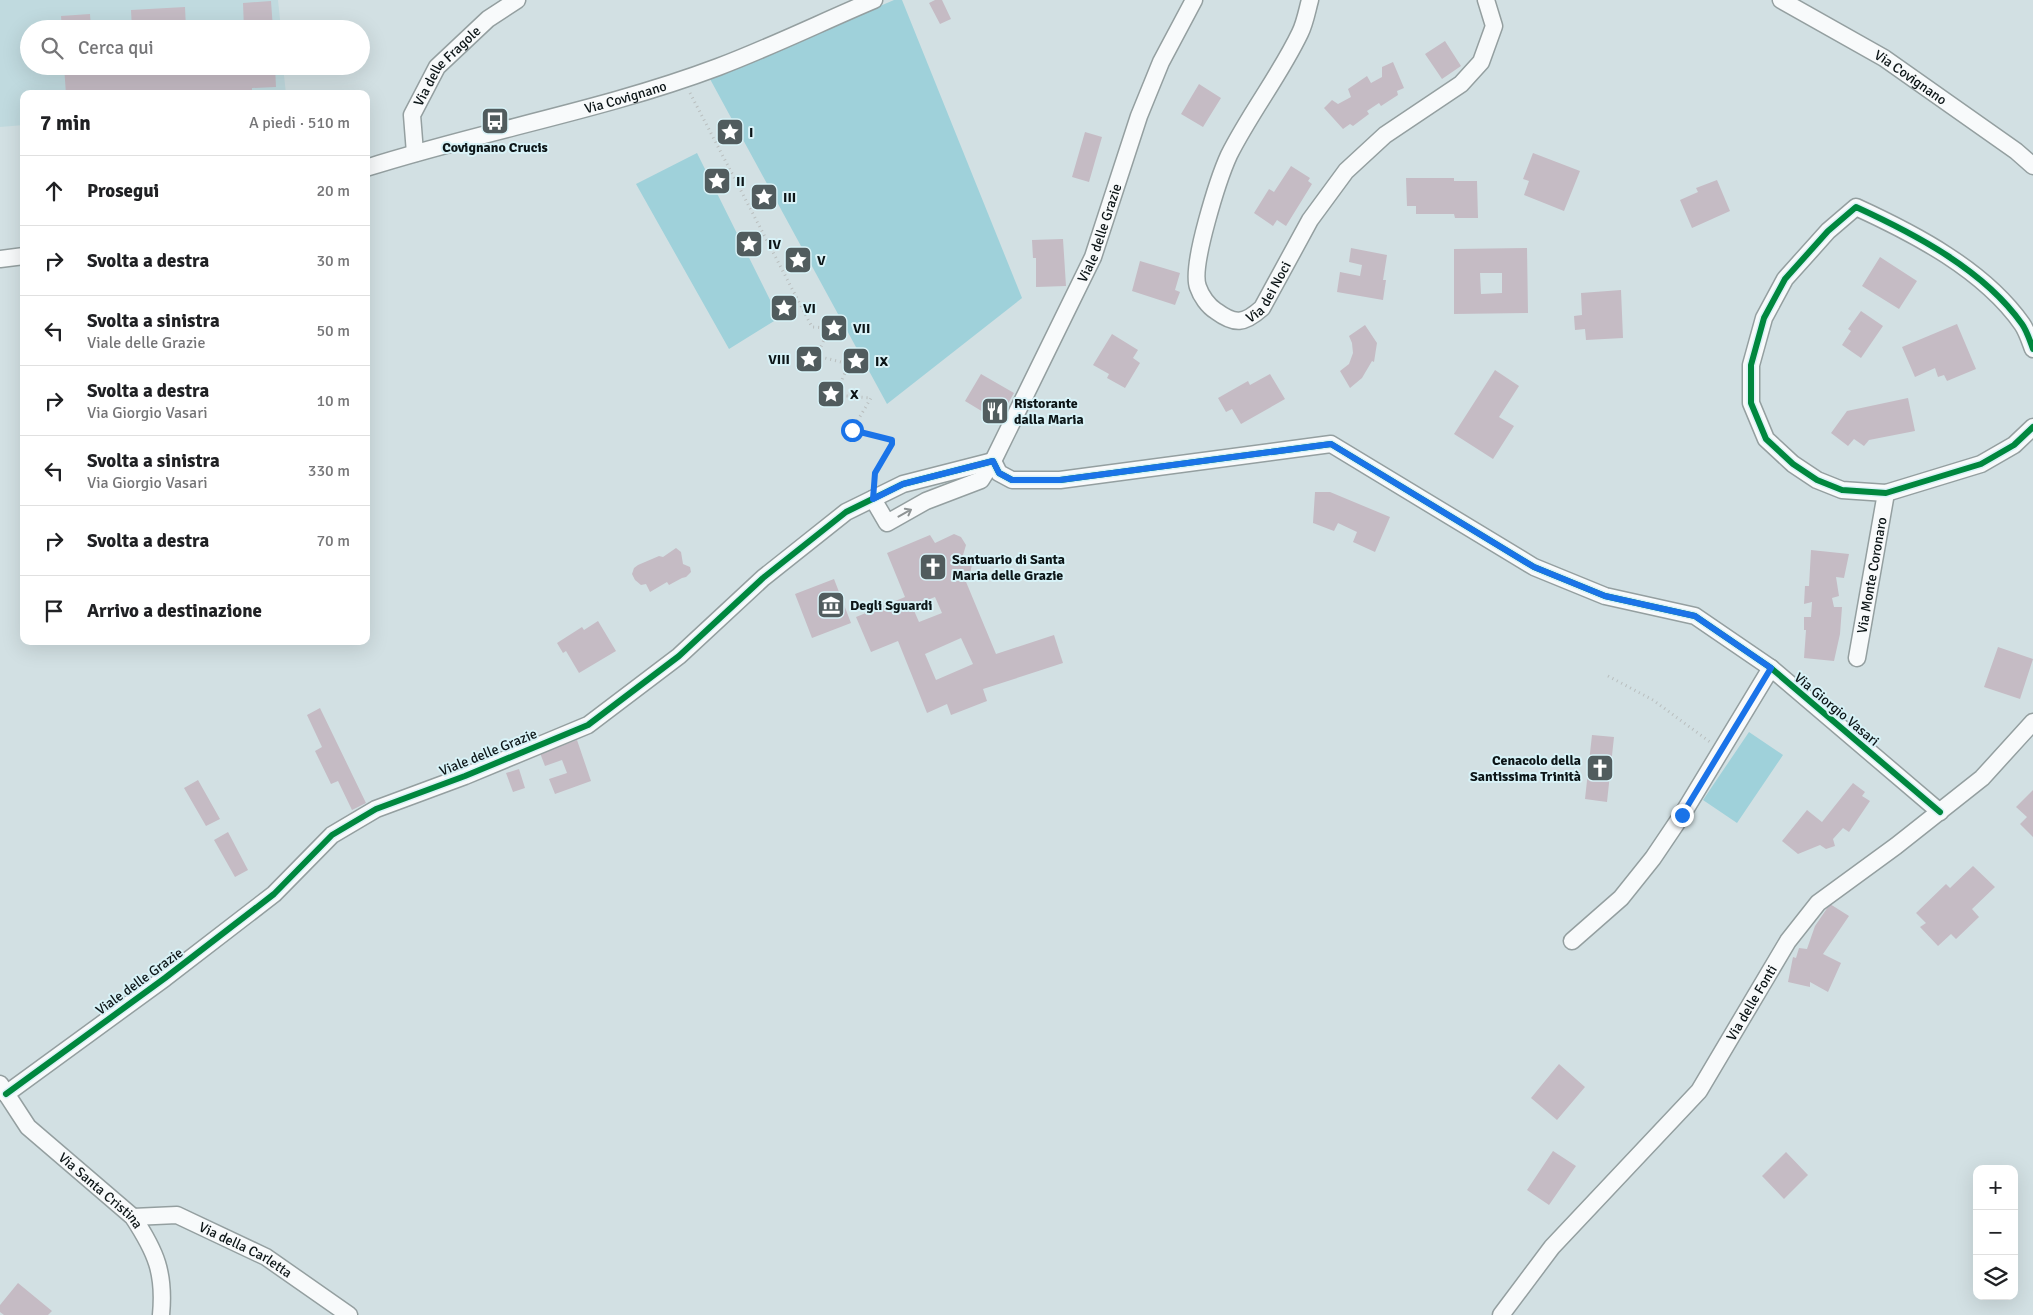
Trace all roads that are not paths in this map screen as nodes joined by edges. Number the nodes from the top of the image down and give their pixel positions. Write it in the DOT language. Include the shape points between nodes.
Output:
graph roads {
  1 [pos="517,0"];
  2 [pos="874,0"];
  3 [pos="1194,0"];
  4 [pos="1310,0"];
  5 [pos="1486,0"];
  6 [pos="1782,0"];
  7 [pos="415,153"];
  8 [pos="2033,166"];
  9 [pos="370,167"];
  10 [pos="20,256"];
  11 [pos="0,259"];
  12 [pos="2033,349"];
  13 [pos="2033,427"];
  14 [pos="993,461"];
  15 [pos="1886,492"];
  16 [pos="873,499"];
  17 [pos="1857,658"];
  18 [pos="1771,668"];
  19 [pos="2033,722"];
  20 [pos="1940,812"];
  21 [pos="1572,941"];
  22 [pos="3,1089"];
  23 [pos="133,1217"];
  24 [pos="161,1315"];
  25 [pos="349,1315"];
  26 [pos="1501,1315"];
  1 -- 7 [label="street, Via delle Fragole" via="488,20 437,67 412,115"];
  2 -- 7 [label="street, Via Covignano" via="718,67 602,104"];
  3 -- 14 [label="street, Viale delle Grazie" via="1161,62 1139,116 1092,257"];
  4 -- 5 [label="street, Via dei Noci" via="1301,32 1229,156 1197,262 1197,286 1209,307 1236,322 1252,317 1262,308 1310,220 1346,171 1385,135 1461,84 1481,62 1494,26"];
  6 -- 8 [label="street, Via Covignano" via="1884,58"];
  7 -- 9 [label="street, Via Covignano"];
  10 -- 11 [label="street"];
  12 -- 15 [label="street" via="2024,326 1996,292 1936,248 1856,207 1828,231 1785,279 1764,318 1750,365 1751,403 1766,439 1793,464 1817,480 1842,490"];
  13 -- 15 [label="street" via="2014,445 1981,464"];
  14 -- 16 [label="street, Viale delle Grazie" via="903,484"];
  16 -- 14 [label="street, Viale delle Grazie, one-way" via="887,523 926,501 981,480"];
  14 -- 18 [label="street, Via Giorgio Vasari" via="999,473 1012,480 1060,480 1331,444 1534,567 1605,596 1695,616"];
  15 -- 17 [label="street, Via Monte Coronaro"];
  16 -- 22 [label="street, Viale delle Grazie" via="846,512 763,578 679,656 588,725 376,809 332,836 274,894 165,978"];
  18 -- 20 [label="street, Via Giorgio Vasari"];
  18 -- 21 [label="street" via="1653,858 1621,898"];
  19 -- 20 [label="street, Via delle Fonti" via="1982,778"];
  20 -- 26 [label="street, Via delle Fonti" via="1818,903 1788,940 1699,1091 1552,1248"];
  22 -- 23 [label="street, Via Santa Cristina" via="28,1127"];
  23 -- 24 [label="street, Via Santa Cristina" via="159,1265"];
  23 -- 25 [label="street, Via della Carletta" via="177,1215 266,1257"];
}
